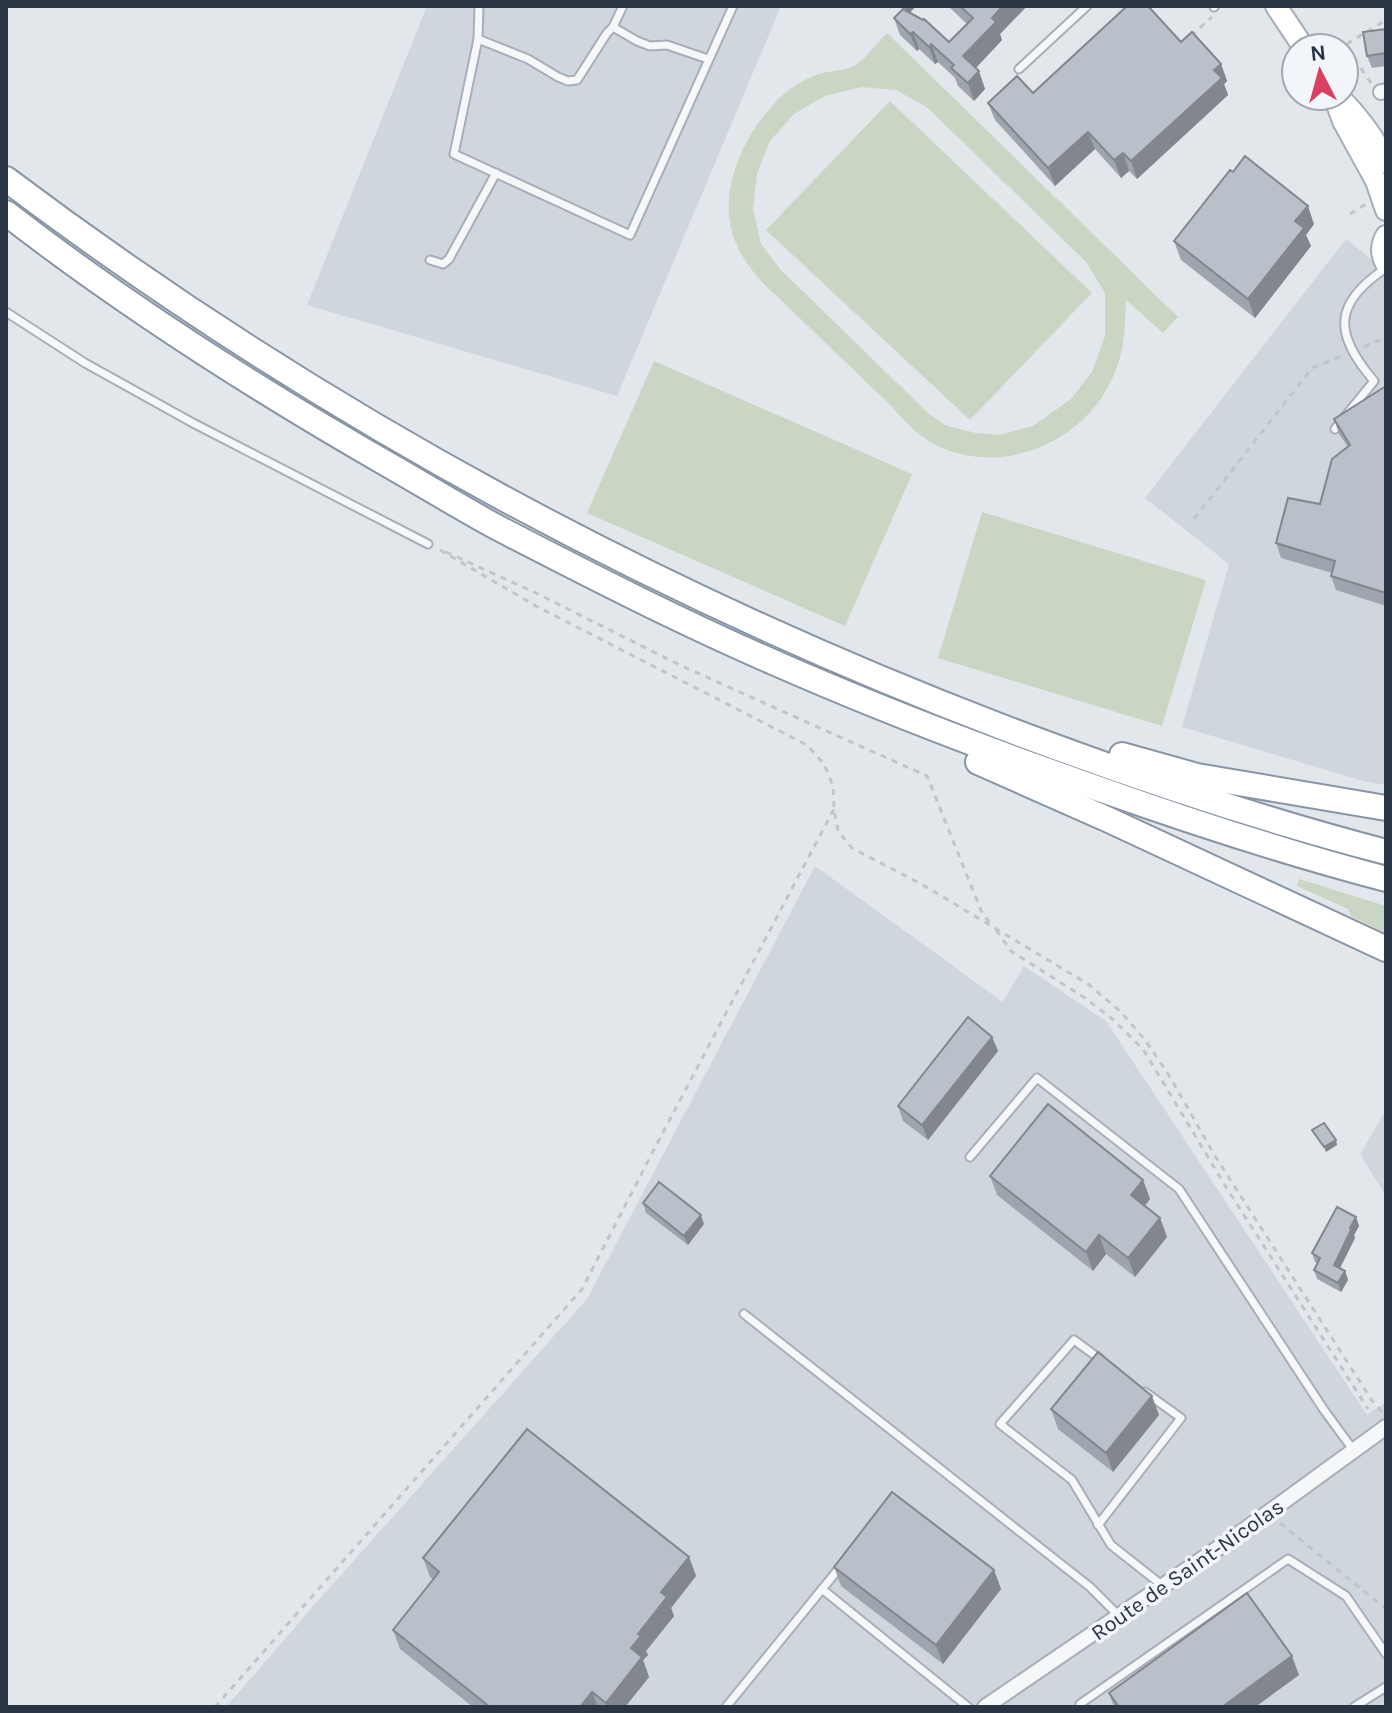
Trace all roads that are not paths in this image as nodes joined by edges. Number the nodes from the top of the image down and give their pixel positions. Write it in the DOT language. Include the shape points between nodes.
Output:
graph roads {
  1 [pos="479,6"];
  2 [pos="623,6"];
  3 [pos="733,6"];
  4 [pos="1087,6"];
  5 [pos="1276,6"];
  6 [pos="613,27"];
  7 [pos="1293,32"];
  8 [pos="478,39"];
  9 [pos="708,59"];
  10 [pos="1019,69"];
  11 [pos="1340,112"];
  12 [pos="1354,112"];
  13 [pos="1386,163"];
  14 [pos="496,173"];
  15 [pos="6,179"];
  16 [pos="1386,210"];
  17 [pos="6,213"];
  18 [pos="1386,236"];
  19 [pos="430,260"];
  20 [pos="1386,266"];
  21 [pos="6,312"];
  22 [pos="1335,429"];
  23 [pos="428,544"];
  24 [pos="890,712"];
  25 [pos="1049,745"];
  26 [pos="1386,808"];
  27 [pos="1386,852"];
  28 [pos="1386,879"];
  29 [pos="1386,949"];
  30 [pos="970,1157"];
  31 [pos="744,1314"];
  32 [pos="1110,1366"];
  33 [pos="1134,1384"];
  34 [pos="1386,1427"];
  35 [pos="1354,1451"];
  36 [pos="1098,1525"];
  37 [pos="851,1554"];
  38 [pos="1163,1586"];
  39 [pos="822,1589"];
  40 [pos="1119,1616"];
  41 [pos="1386,1654"];
  42 [pos="1386,1687"];
  43 [pos="726,1707"];
  44 [pos="968,1707"];
  45 [pos="986,1707"];
  46 [pos="1081,1707"];
  47 [pos="1354,1707"];
  1 -- 8 [label="lane"];
  2 -- 6 [label="lane"];
  3 -- 9 [label="lane"];
  4 -- 10 [label="lane"];
  5 -- 7 [label="main road"];
  6 -- 8 [label="lane" via="577,80 568,81"];
  6 -- 9 [label="lane" via="650,46 667,45"];
  8 -- 14 [label="lane" via="454,154"];
  9 -- 14 [label="lane" via="630,235"];
  11 -- 16 [label="main road"];
  12 -- 13 [label="main road"];
  14 -- 19 [label="lane" via="449,259 443,264"];
  15 -- 25 [label="highway" via="203,319 347,410 515,506 816,652"];
  17 -- 24 [label="highway" via="173,333 316,424 498,528 645,602"];
  18 -- 20 [label="main road"];
  20 -- 22 [label="lane" via="1356,292 1346,310 1347,339 1374,381"];
  21 -- 23 [label="lane" via="193,423"];
  24 -- 28 [label="highway" via="1179,817"];
  24 -- 29 [label="highway" via="915,735"];
  25 -- 26 [label="highway" via="1091,747 1197,776"];
  25 -- 27 [label="highway"];
  30 -- 35 [label="lane" via="1037,1078 1179,1189"];
  31 -- 40 [label="lane" via="1090,1587"];
  32 -- 36 [label="lane" via="1074,1340 1000,1424 1072,1480"];
  33 -- 36 [label="lane" via="1181,1418"];
  34 -- 35 [label="street, Route de Saint-Nicolas"];
  35 -- 38 [label="street, Route de Saint-Nicolas"];
  36 -- 38 [label="lane" via="1111,1545"];
  37 -- 39 [label="lane"];
  38 -- 40 [label="street, Route de Saint-Nicolas"];
  39 -- 43 [label="lane"];
  39 -- 44 [label="lane"];
  40 -- 45 [label="street, Route de Saint-Nicolas"];
  41 -- 46 [label="lane" via="1346,1596 1288,1559"];
  42 -- 47 [label="lane"];
}
